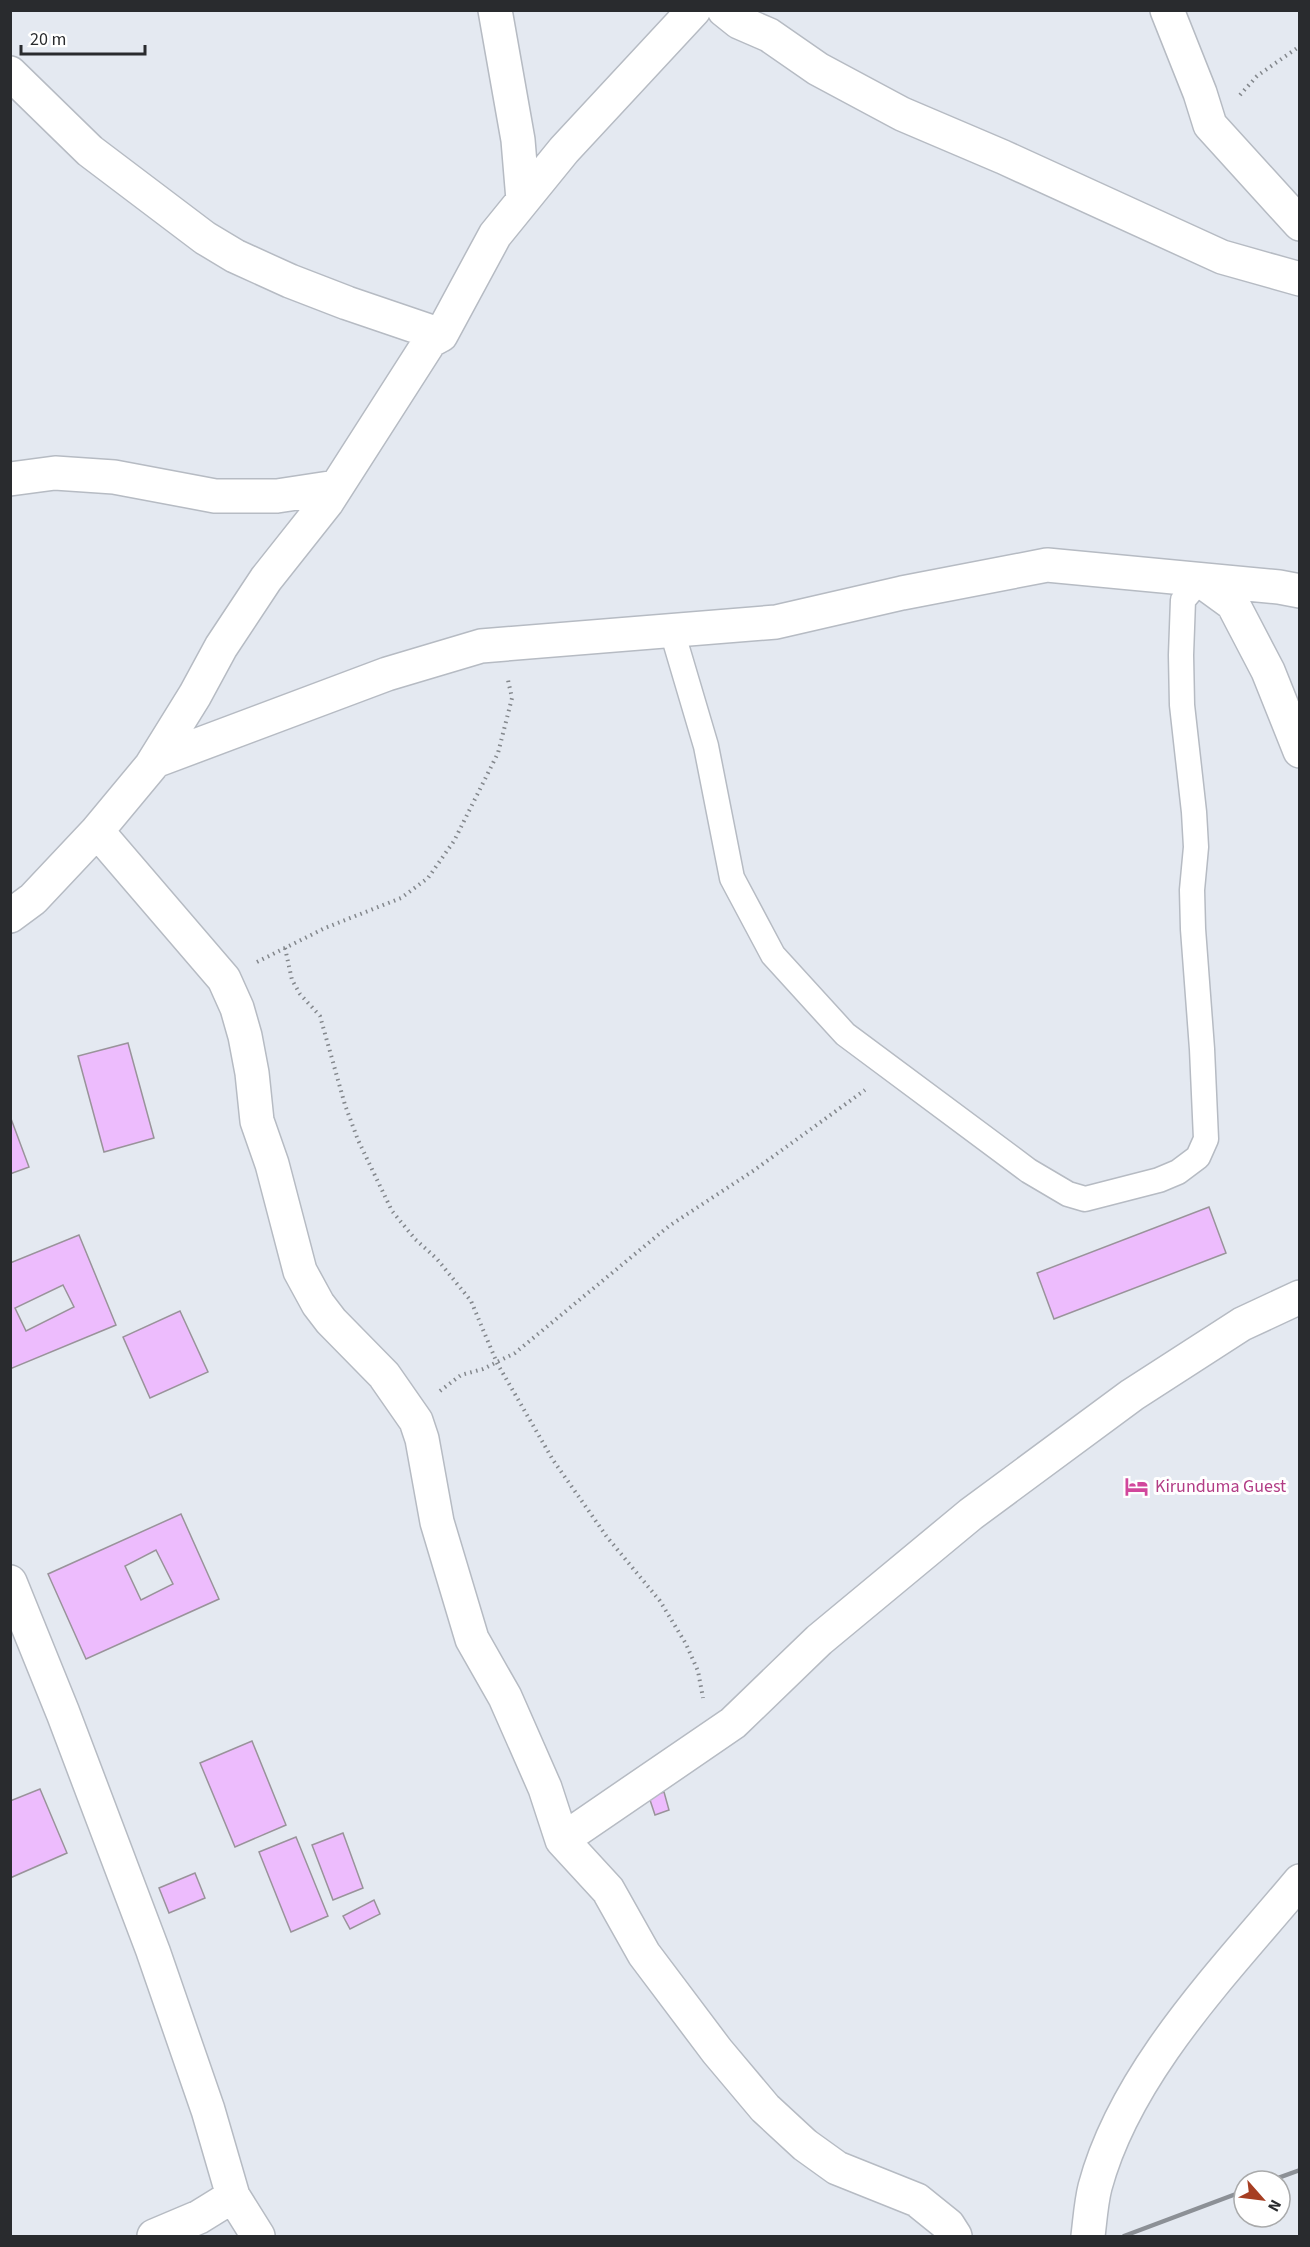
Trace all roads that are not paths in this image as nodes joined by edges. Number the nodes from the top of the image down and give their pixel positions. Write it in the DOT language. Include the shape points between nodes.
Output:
graph roads {
  1 [pos="495,10"];
  2 [pos="694,10"];
  3 [pos="724,10"];
  4 [pos="1167,10"];
  5 [pos="10,73"];
  6 [pos="523,200"];
  7 [pos="1299,224"];
  8 [pos="1299,279"];
  9 [pos="441,335"];
  10 [pos="10,479"];
  11 [pos="336,487"];
  12 [pos="1200,580"];
  13 [pos="1293,585"];
  14 [pos="672,631"];
  15 [pos="1299,751"];
  16 [pos="155,761"];
  17 [pos="97,831"];
  18 [pos="10,916"];
  19 [pos="1299,1297"];
  20 [pos="10,1582"];
  21 [pos="562,1840"];
  22 [pos="1299,1881"];
  23 [pos="233,2196"];
  24 [pos="154,2236"];
  25 [pos="258,2236"];
  26 [pos="955,2236"];
  27 [pos="1088,2236"];
  1 -- 6 [label="street" via="518,140"];
  2 -- 6 [label="street"];
  3 -- 8 [label="street" via="818,69 902,114 1222,257"];
  4 -- 7 [label="street" via="1210,125"];
  5 -- 9 [label="street" via="90,151 205,238 290,281"];
  6 -- 9 [label="street" via="495,235"];
  9 -- 11 [label="street" via="430,341"];
  10 -- 11 [label="street" via="55,473 114,477 215,496 277,496"];
  11 -- 16 [label="street" via="221,646"];
  12 -- 13 [label="street"];
  12 -- 14 [label="street" via="1047,565 776,622"];
  12 -- 14 [label="lane" via="1183,600 1181,655 1182,705 1194,812 1193,929 1206,1139 1198,1156 1178,1172 1091,1198 1075,1197 1029,1171 892,1070 845,1034 773,955 732,878 706,746"];
  12 -- 15 [label="street" via="1233,604 1268,671"];
  14 -- 16 [label="street" via="481,646 387,674"];
  16 -- 17 [label="street"];
  17 -- 18 [label="street" via="33,899"];
  17 -- 21 [label="street" via="224,979 245,1036 257,1121 300,1271 331,1321 384,1375 416,1421 423,1439 436,1522 472,1639 505,1697 541,1778"];
  19 -- 21 [label="street" via="1242,1324 1132,1395 971,1514 819,1640 733,1723"];
  20 -- 23 [label="street" via="153,1951"];
  21 -- 26 [label="street" via="608,1890 644,1954 765,2108 837,2168 917,2200 948,2225"];
  22 -- 27 [label="street" via="1168,2042 1128,2106 1095,2187"];
  23 -- 24 [label="street" via="199,2217"];
  23 -- 25 [label="street"];
}
